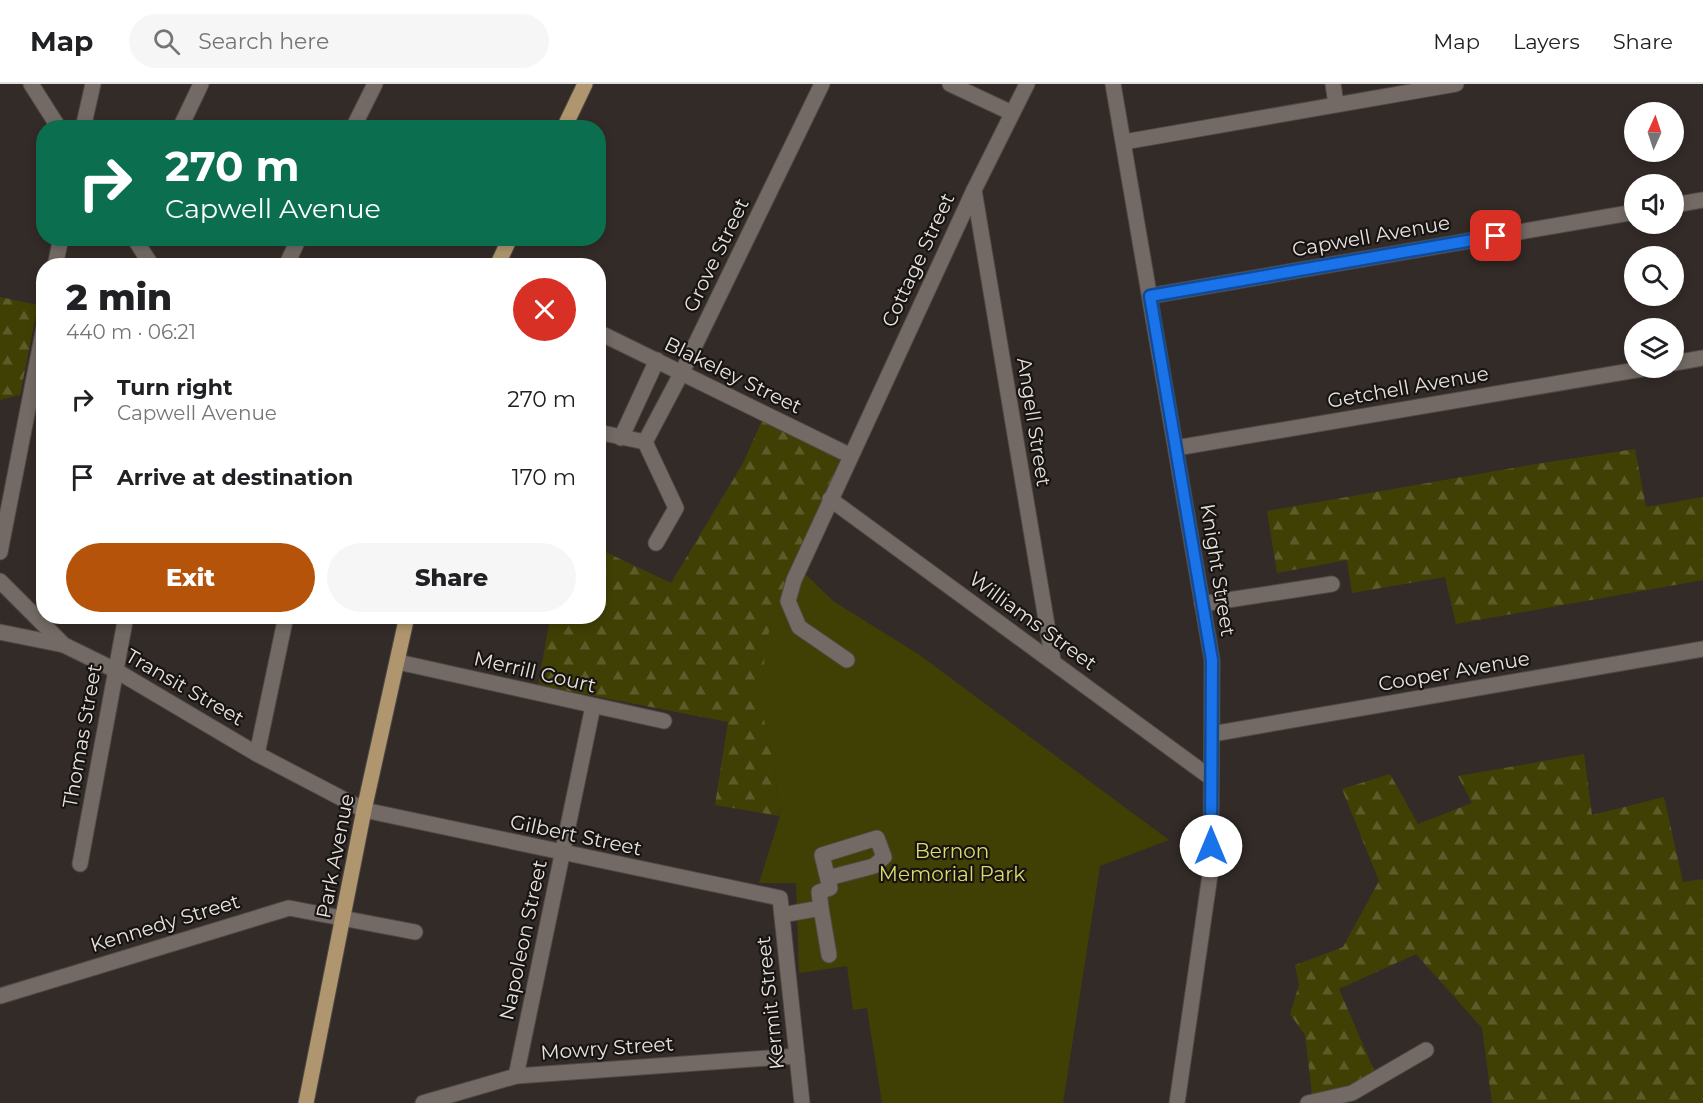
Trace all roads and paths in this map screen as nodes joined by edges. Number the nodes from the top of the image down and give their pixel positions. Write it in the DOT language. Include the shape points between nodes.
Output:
graph roads {
  1 [pos="32,84"];
  2 [pos="93,84"];
  3 [pos="201,84"];
  4 [pos="375,84"];
  5 [pos="585,84"];
  6 [pos="822,84"];
  7 [pos="950,84"];
  8 [pos="1027,84"];
  9 [pos="1113,84"];
  10 [pos="1333,84"];
  11 [pos="1456,84"];
  12 [pos="1336,104"];
  13 [pos="1012,113"];
  14 [pos="54,120"];
  15 [pos="85,120"];
  16 [pos="184,120"];
  17 [pos="357,120"];
  18 [pos="568,120"];
  19 [pos="1124,142"];
  20 [pos="974,190"];
  21 [pos="1703,200"];
  22 [pos="1684,203"];
  23 [pos="1624,214"];
  24 [pos="1150,296"];
  25 [pos="606,336"];
  26 [pos="1703,358"];
  27 [pos="657,360"];
  28 [pos="1684,361"];
  29 [pos="36,368"];
  30 [pos="682,372"];
  31 [pos="1624,372"];
  32 [pos="606,434"];
  33 [pos="621,438"];
  34 [pos="645,442"];
  35 [pos="1176,448"];
  36 [pos="849,455"];
  37 [pos="830,499"];
  38 [pos="656,543"];
  39 [pos="0,552"];
  40 [pos="0,581"];
  41 [pos="1332,584"];
  42 [pos="1202,604"];
  43 [pos="36,617"];
  44 [pos="43,624"];
  45 [pos="124,624"];
  46 [pos="284,624"];
  47 [pos="405,624"];
  48 [pos="0,632"];
  49 [pos="64,645"];
  50 [pos="1703,649"];
  51 [pos="847,660"];
  52 [pos="1053,661"];
  53 [pos="398,662"];
  54 [pos="115,670"];
  55 [pos="593,706"];
  56 [pos="664,721"];
  57 [pos="1212,734"];
  58 [pos="257,754"];
  59 [pos="1211,778"];
  60 [pos="364,810"];
  61 [pos="562,854"];
  62 [pos="80,864"];
  63 [pos="828,878"];
  64 [pos="780,898"];
  65 [pos="821,908"];
  66 [pos="782,915"];
  67 [pos="345,918"];
  68 [pos="415,933"];
  69 [pos="829,955"];
  70 [pos="0,996"];
  71 [pos="1426,1050"];
  72 [pos="797,1056"];
  73 [pos="516,1076"];
  74 [pos="306,1103"];
  75 [pos="423,1103"];
  76 [pos="802,1103"];
  77 [pos="1177,1103"];
  78 [pos="1308,1103"];
  1 -- 14 [label="street"];
  2 -- 15 [label="street"];
  3 -- 16 [label="street"];
  4 -- 17 [label="street"];
  5 -- 18 [label="main road"];
  6 -- 30 [label="street, Grove Street"];
  7 -- 13 [label="street"];
  8 -- 13 [label="street, Cottage Street"];
  9 -- 19 [label="street, Knight Street"];
  10 -- 12 [label="street"];
  11 -- 12 [label="street"];
  12 -- 19 [label="street"];
  13 -- 20 [label="street, Cottage Street"];
  19 -- 24 [label="street, Knight Street"];
  20 -- 36 [label="street, Cottage Street"];
  20 -- 52 [label="street, Angell Street"];
  21 -- 22 [label="street"];
  23 -- 24 [label="street, Capwell Avenue"];
  24 -- 35 [label="street, Knight Street"];
  25 -- 27 [label="street, Blakeley Street"];
  26 -- 28 [label="street"];
  27 -- 30 [label="street, Blakeley Street"];
  27 -- 33 [label="street"];
  29 -- 39 [label="street"];
  30 -- 34 [label="street, Grove Street"];
  30 -- 36 [label="street, Blakeley Street"];
  31 -- 35 [label="street, Getchell Avenue"];
  32 -- 33 [label="street"];
  33 -- 34 [label="street"];
  34 -- 38 [label="street" via="676,508"];
  35 -- 42 [label="street, Knight Street"];
  36 -- 37 [label="street, Cottage Street"];
  37 -- 51 [label="street, Cottage Street" via="788,601 799,627"];
  37 -- 52 [label="street, Williams Street"];
  40 -- 43 [label="street, Transit Street"];
  41 -- 42 [label="street"];
  42 -- 57 [label="street, Knight Street" via="1212,660"];
  44 -- 49 [label="street, Transit Street"];
  45 -- 54 [label="street, Thomas Street"];
  46 -- 58 [label="street"];
  47 -- 53 [label="main road, Park Avenue"];
  48 -- 49 [label="street"];
  49 -- 54 [label="street, Transit Street"];
  50 -- 57 [label="street, Cooper Avenue"];
  52 -- 59 [label="street, Williams Street"];
  53 -- 55 [label="street, Merrill Court"];
  53 -- 60 [label="main road, Park Avenue"];
  54 -- 58 [label="street, Transit Street"];
  54 -- 62 [label="street, Thomas Street"];
  55 -- 56 [label="street, Merrill Court"];
  55 -- 61 [label="street, Napoleon Street"];
  57 -- 59 [label="street, Knight Street"];
  58 -- 60 [label="street, Transit Street"];
  59 -- 77 [label="street, Knight Street" via="1211,868"];
  60 -- 61 [label="street, Gilbert Street"];
  60 -- 67 [label="main road, Park Avenue"];
  61 -- 64 [label="street, Gilbert Street"];
  61 -- 73 [label="street, Napoleon Street"];
  63 -- 65 [label="street" via="830,888 819,892"];
  64 -- 66 [label="street, Kermit Street"];
  65 -- 66 [label="street"];
  65 -- 69 [label="street"];
  66 -- 72 [label="street, Kermit Street"];
  67 -- 68 [label="street, Kennedy Street"];
  67 -- 70 [label="street, Kennedy Street" via="289,908"];
  67 -- 74 [label="main road, Park Avenue"];
  71 -- 78 [label="street" via="1352,1092"];
  72 -- 73 [label="street, Mowry Street"];
  72 -- 76 [label="street, Kermit Street"];
  73 -- 75 [label="street, Mowry Street"];
}
